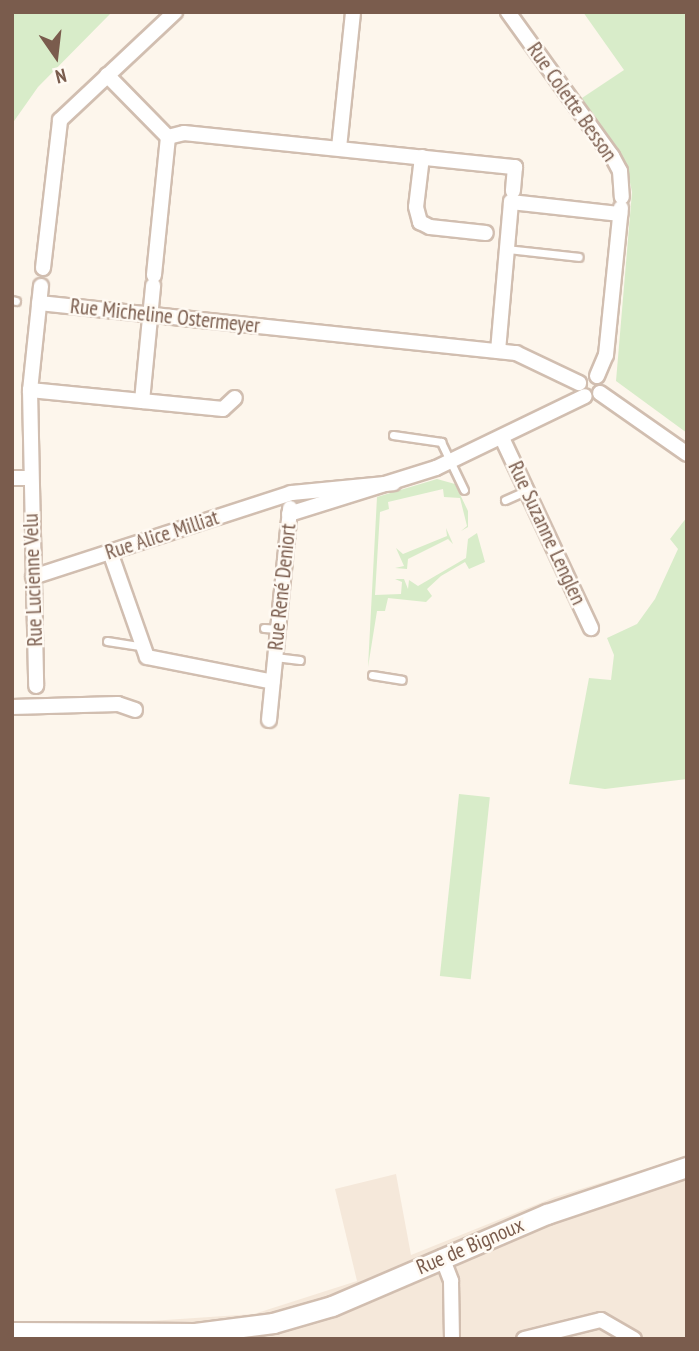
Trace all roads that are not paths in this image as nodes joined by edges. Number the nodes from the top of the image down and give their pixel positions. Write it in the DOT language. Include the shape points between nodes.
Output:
graph roads {
  1 [pos="175,12"];
  2 [pos="353,12"];
  3 [pos="508,12"];
  4 [pos="107,75"];
  5 [pos="168,136"];
  6 [pos="339,148"];
  7 [pos="422,157"];
  8 [pos="512,196"];
  9 [pos="621,206"];
  10 [pos="499,238"];
  11 [pos="579,257"];
  12 [pos="43,268"];
  13 [pos="41,286"];
  14 [pos="35,303"];
  15 [pos="150,314"];
  16 [pos="498,351"];
  17 [pos="597,376"];
  18 [pos="30,390"];
  19 [pos="582,390"];
  20 [pos="600,394"];
  21 [pos="235,398"];
  22 [pos="142,401"];
  23 [pos="393,435"];
  24 [pos="502,438"];
  25 [pos="687,454"];
  26 [pos="451,461"];
  27 [pos="12,478"];
  28 [pos="30,478"];
  29 [pos="394,482"];
  30 [pos="464,490"];
  31 [pos="527,490"];
  32 [pos="291,493"];
  33 [pos="505,500"];
  34 [pos="289,514"];
  35 [pos="110,552"];
  36 [pos="33,577"];
  37 [pos="591,628"];
  38 [pos="107,641"];
  39 [pos="141,649"];
  40 [pos="275,657"];
  41 [pos="300,660"];
  42 [pos="372,676"];
  43 [pos="402,680"];
  44 [pos="273,682"];
  45 [pos="36,686"];
  46 [pos="12,707"];
  47 [pos="135,710"];
  48 [pos="269,720"];
  49 [pos="687,1167"];
  50 [pos="442,1257"];
  51 [pos="12,1332"];
  52 [pos="252,1333"];
  53 [pos="452,1339"];
  54 [pos="524,1339"];
  55 [pos="634,1339"];
  1 -- 4 [label="street"];
  2 -- 6 [label="street"];
  3 -- 9 [label="street, Rue Colette Besson" via="612,156 620,171"];
  4 -- 5 [label="street"];
  4 -- 12 [label="street" via="60,120"];
  5 -- 6 [label="street" via="184,133"];
  5 -- 15 [label="street"];
  6 -- 7 [label="street"];
  7 -- 8 [label="street" via="515,167"];
  7 -- 10 [label="street" via="416,207 420,222 430,228"];
  8 -- 9 [label="street"];
  8 -- 10 [label="street"];
  9 -- 17 [label="street, Rue Colette Besson" via="606,355"];
  10 -- 11 [label="lane"];
  10 -- 16 [label="street"];
  13 -- 14 [label="street"];
  14 -- 15 [label="street, Rue Micheline Ostermeyer"];
  14 -- 18 [label="street, Rue Micheline Ostermeyer"];
  15 -- 16 [label="street, Rue Micheline Ostermeyer"];
  15 -- 22 [label="street"];
  16 -- 19 [label="street, Rue Micheline Ostermeyer" via="523,355"];
  17 -- 19 [label="street" via="586,375"];
  17 -- 20 [label="street" via="602,382"];
  18 -- 22 [label="street"];
  18 -- 28 [label="street, Rue Lucienne Velu"];
  19 -- 20 [label="street"];
  19 -- 24 [label="street"];
  20 -- 25 [label="street"];
  21 -- 22 [label="street" via="223,409"];
  23 -- 26 [label="lane" via="437,440"];
  24 -- 26 [label="street"];
  24 -- 31 [label="street, Rue Suzanne Lenglen"];
  26 -- 29 [label="street"];
  26 -- 30 [label="lane"];
  27 -- 28 [label="street"];
  28 -- 36 [label="street, Rue Lucienne Velu"];
  29 -- 32 [label="street"];
  29 -- 34 [label="street"];
  31 -- 33 [label="lane"];
  31 -- 37 [label="street, Rue Suzanne Lenglen"];
  32 -- 34 [label="street, Rue René Deniort"];
  32 -- 35 [label="street, Rue Alice Milliat"];
  34 -- 40 [label="street, Rue René Deniort" via="271,628"];
  35 -- 36 [label="street, Rue Alice Milliat"];
  35 -- 39 [label="street"];
  36 -- 45 [label="street, Rue Lucienne Velu"];
  38 -- 39 [label="lane"];
  39 -- 44 [label="street, Rue René Deniort" via="154,660"];
  40 -- 41 [label="lane"];
  40 -- 44 [label="street, Rue René Deniort"];
  42 -- 43 [label="lane"];
  44 -- 48 [label="street, Rue René Deniort"];
  46 -- 47 [label="street" via="118,704"];
  49 -- 50 [label="street, Rue de Bignoux" via="547,1214"];
  50 -- 52 [label="street, Rue de Bignoux" via="332,1307"];
  50 -- 53 [label="street" via="451,1281"];
  51 -- 52 [label="street, Rue de Bignoux"];
  54 -- 55 [label="street" via="601,1320"];
}
